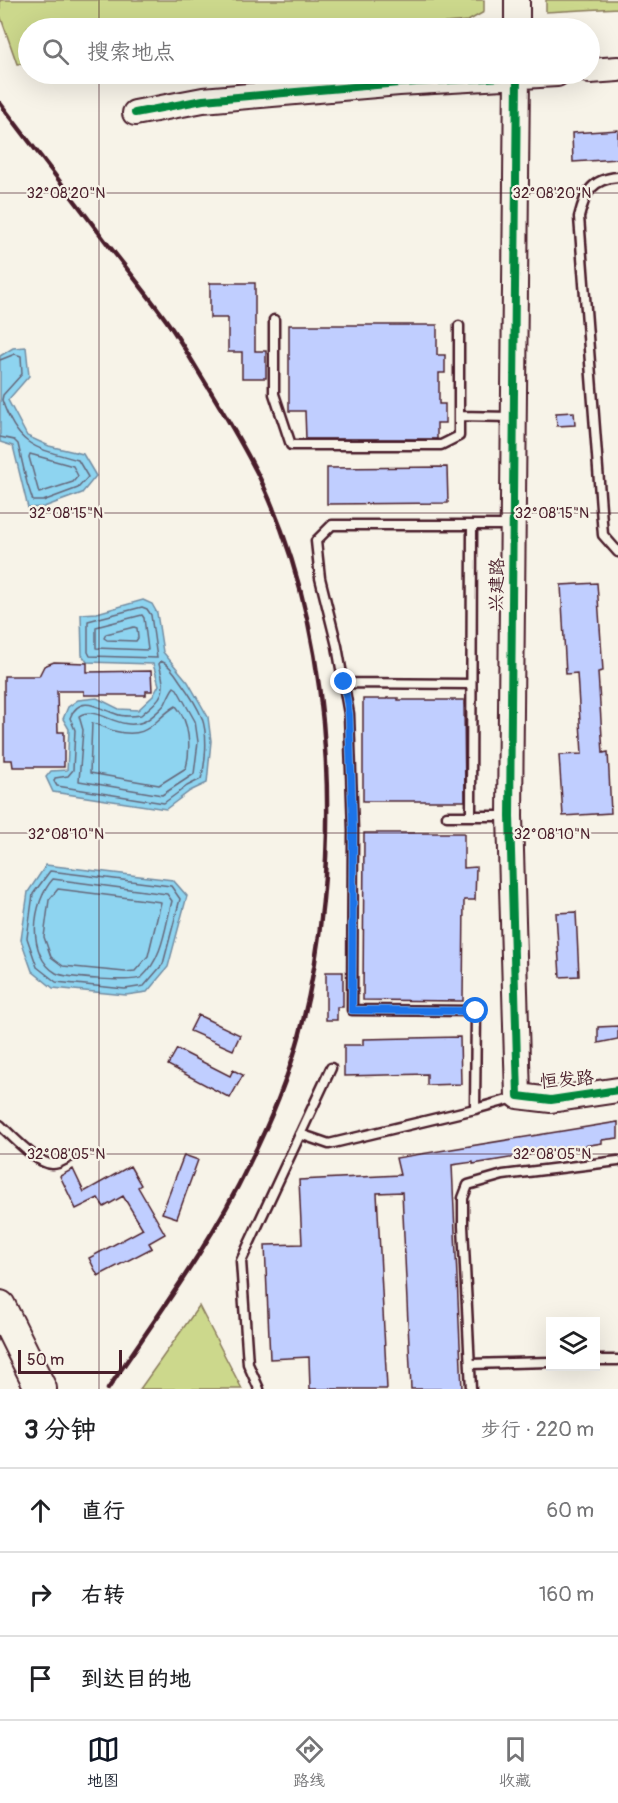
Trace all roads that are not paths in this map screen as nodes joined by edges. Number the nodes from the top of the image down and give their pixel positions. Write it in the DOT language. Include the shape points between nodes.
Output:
graph roads {
  1 [pos="517,0"];
  2 [pos="517,18"];
  3 [pos="618,69"];
  4 [pos="600,70"];
  5 [pos="377,84"];
  6 [pos="517,84"];
  7 [pos="135,113"];
  8 [pos="618,177"];
  9 [pos="274,320"];
  10 [pos="459,326"];
  11 [pos="459,416"];
  12 [pos="514,417"];
  13 [pos="472,525"];
  14 [pos="513,525"];
  15 [pos="618,552"];
  16 [pos="344,682"];
  17 [pos="471,684"];
  18 [pos="447,816"];
  19 [pos="471,816"];
  20 [pos="510,816"];
  21 [pos="331,1068"];
  22 [pos="618,1090"];
  23 [pos="518,1096"];
  24 [pos="475,1109"];
  25 [pos="0,1125"];
  26 [pos="300,1134"];
  27 [pos="70,1157"];
  28 [pos="618,1161"];
  29 [pos="0,1308"];
  30 [pos="600,1360"];
  31 [pos="618,1360"];
  32 [pos="546,1362"];
  33 [pos="470,1364"];
  34 [pos="39,1388"];
  35 [pos="259,1389"];
  36 [pos="471,1389"];
  1 -- 2 [label="street"];
  3 -- 4 [label="street"];
  5 -- 7 [label="street" via="203,100"];
  6 -- 12 [label="street, 兴建路"];
  8 -- 15 [label="lane" via="605,178 585,194 579,217 603,535"];
  9 -- 11 [label="lane" via="274,394 291,445 441,445 459,436"];
  10 -- 11 [label="lane"];
  11 -- 12 [label="lane"];
  12 -- 14 [label="street, 兴建路"];
  13 -- 14 [label="lane"];
  13 -- 16 [label="lane" via="332,525 316,541 320,578"];
  13 -- 17 [label="lane"];
  14 -- 20 [label="street, 兴建路"];
  16 -- 17 [label="lane"];
  16 -- 24 [label="lane" via="349,714 353,830 352,1010 476,1011"];
  17 -- 19 [label="lane"];
  18 -- 19 [label="lane"];
  19 -- 20 [label="lane"];
  20 -- 23 [label="street, 兴建路"];
  21 -- 26 [label="lane"];
  22 -- 23 [label="street, 恒发路" via="551,1100"];
  23 -- 24 [label="lane"];
  24 -- 26 [label="lane" via="329,1144"];
  25 -- 27 [label="lane" via="47,1164"];
  26 -- 35 [label="lane" via="241,1261 248,1364"];
  28 -- 33 [label="lane" via="503,1175 468,1185 463,1198 463,1226"];
  29 -- 34 [label="highway"];
  30 -- 31 [label="lane"];
  32 -- 33 [label="lane"];
  33 -- 36 [label="lane"];
}
